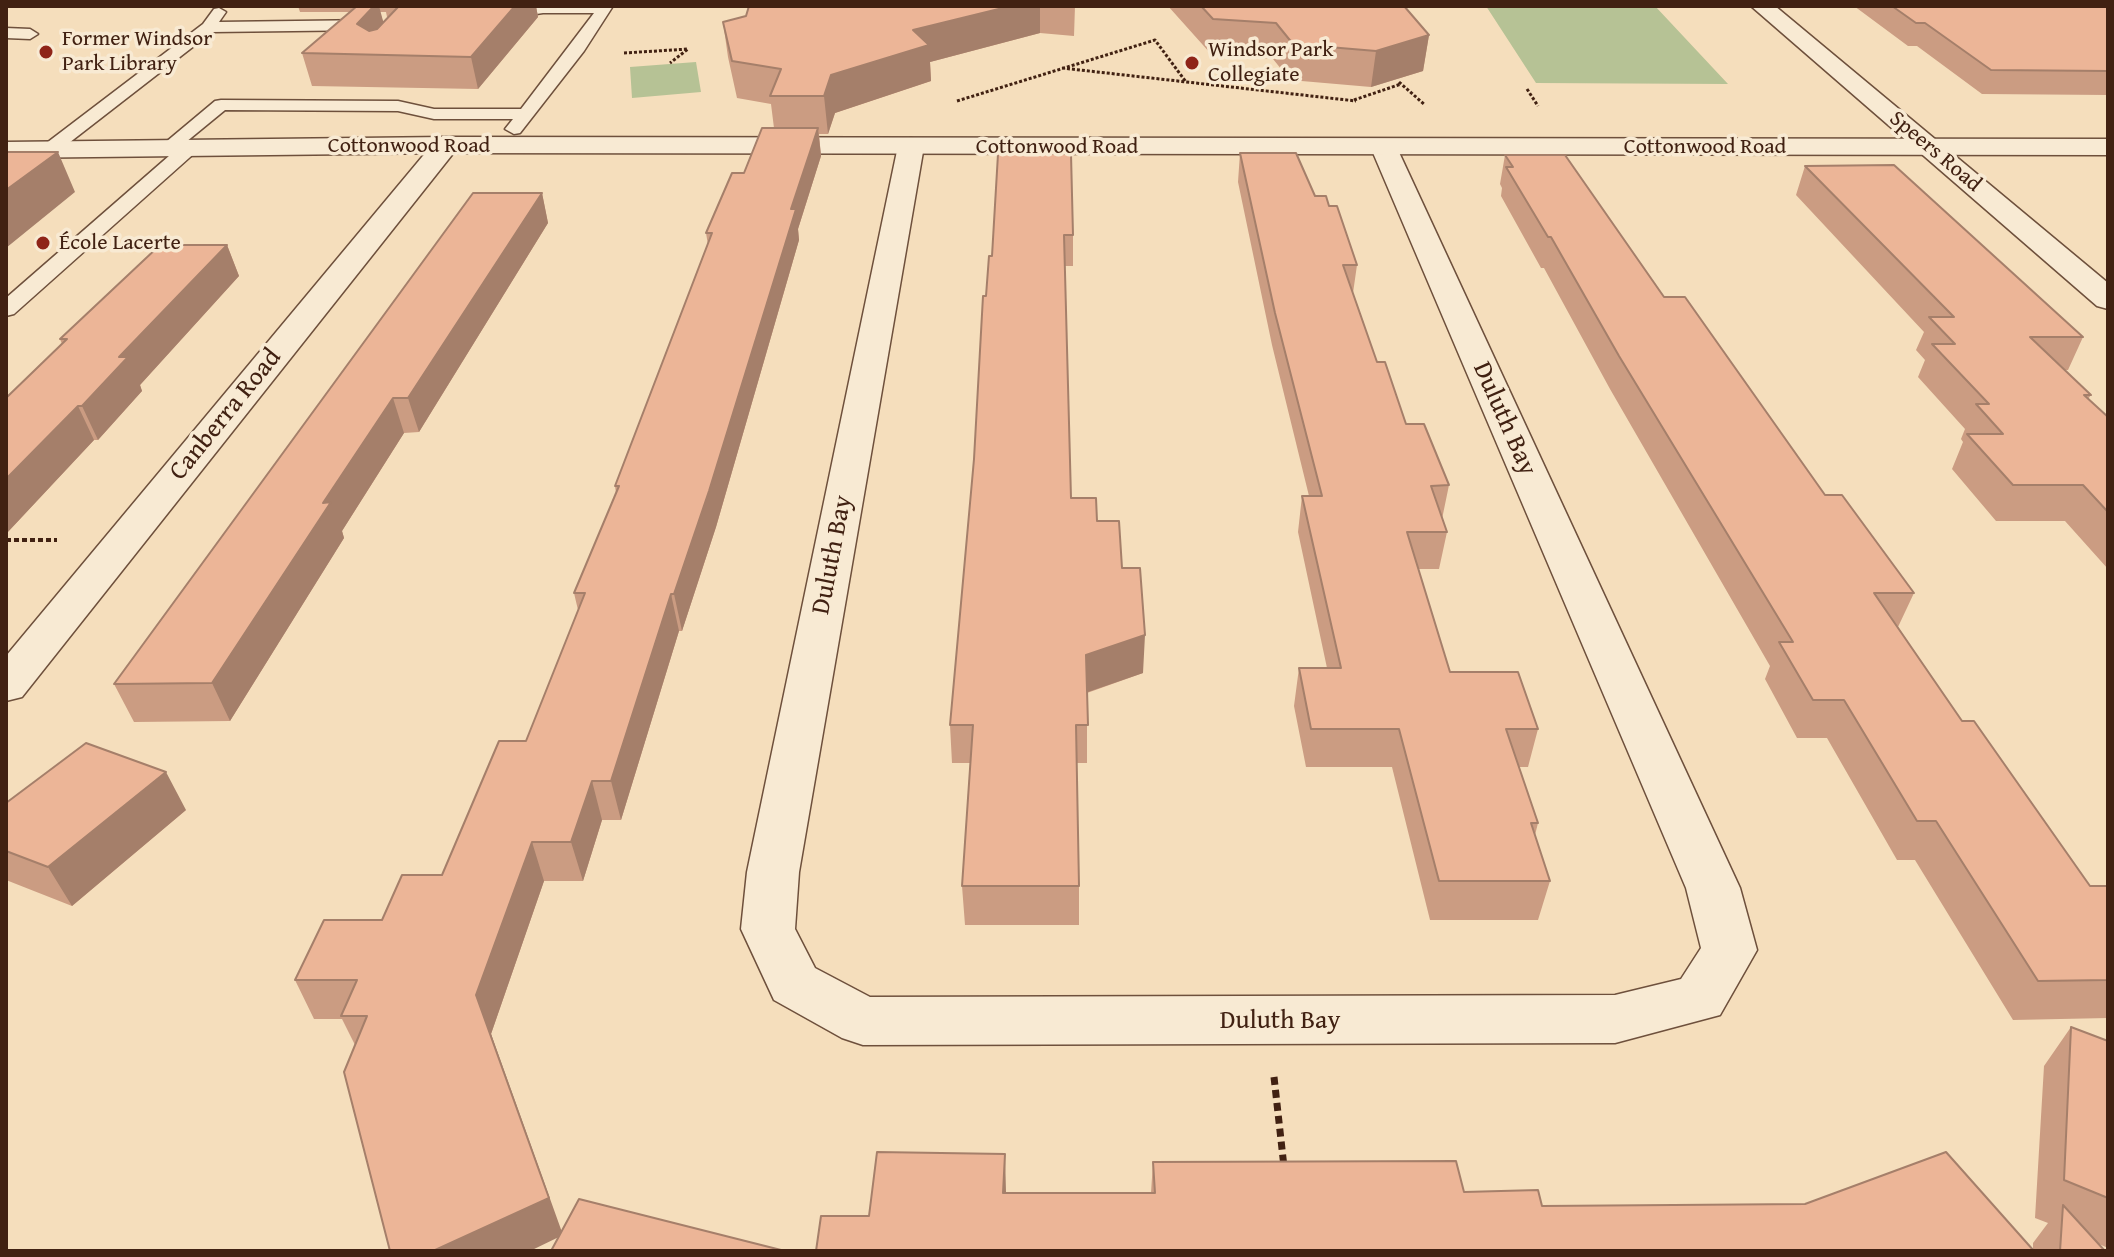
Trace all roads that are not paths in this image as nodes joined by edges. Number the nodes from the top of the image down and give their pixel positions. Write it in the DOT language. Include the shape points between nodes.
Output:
graph roads {
  1 [pos="1762,6"];
  2 [pos="604,8"];
  3 [pos="218,9"];
  4 [pos="487,18"];
  5 [pos="390,25"];
  6 [pos="208,27"];
  7 [pos="6,33"];
  8 [pos="30,34"];
  9 [pos="526,114"];
  10 [pos="446,145"];
  11 [pos="501,145"];
  12 [pos="180,146"];
  13 [pos="911,146"];
  14 [pos="1927,146"];
  15 [pos="2108,147"];
  16 [pos="1384,148"];
  17 [pos="50,149"];
  18 [pos="6,150"];
  19 [pos="2108,299"];
  20 [pos="6,309"];
  21 [pos="6,686"];
  1 -- 14 [label="street, Speers Road"];
  2 -- 4 [label="lane" via="543,9"];
  2 -- 9 [label="lane"];
  3 -- 6 [label="lane"];
  5 -- 6 [label="lane"];
  6 -- 17 [label="lane"];
  7 -- 8 [label="lane"];
  9 -- 11 [label="lane"];
  9 -- 12 [label="lane" via="434,114 398,106 221,105"];
  10 -- 11 [label="street, Cottonwood Road"];
  10 -- 12 [label="street, Cottonwood Road"];
  10 -- 21 [label="street, Canberra Road"];
  11 -- 13 [label="street, Cottonwood Road"];
  12 -- 17 [label="street, Cottonwood Road"];
  12 -- 20 [label="lane"];
  13 -- 16 [label="street, Cottonwood Road"];
  13 -- 16 [label="street, Duluth Bay" via="776,857 768,929 794,984 863,1021 1615,1019 1700,998 1729,950 1713,888"];
  14 -- 15 [label="street, Cottonwood Road"];
  14 -- 16 [label="street, Cottonwood Road"];
  14 -- 19 [label="street, Speers Road"];
  17 -- 18 [label="street, Cottonwood Road"];
}
